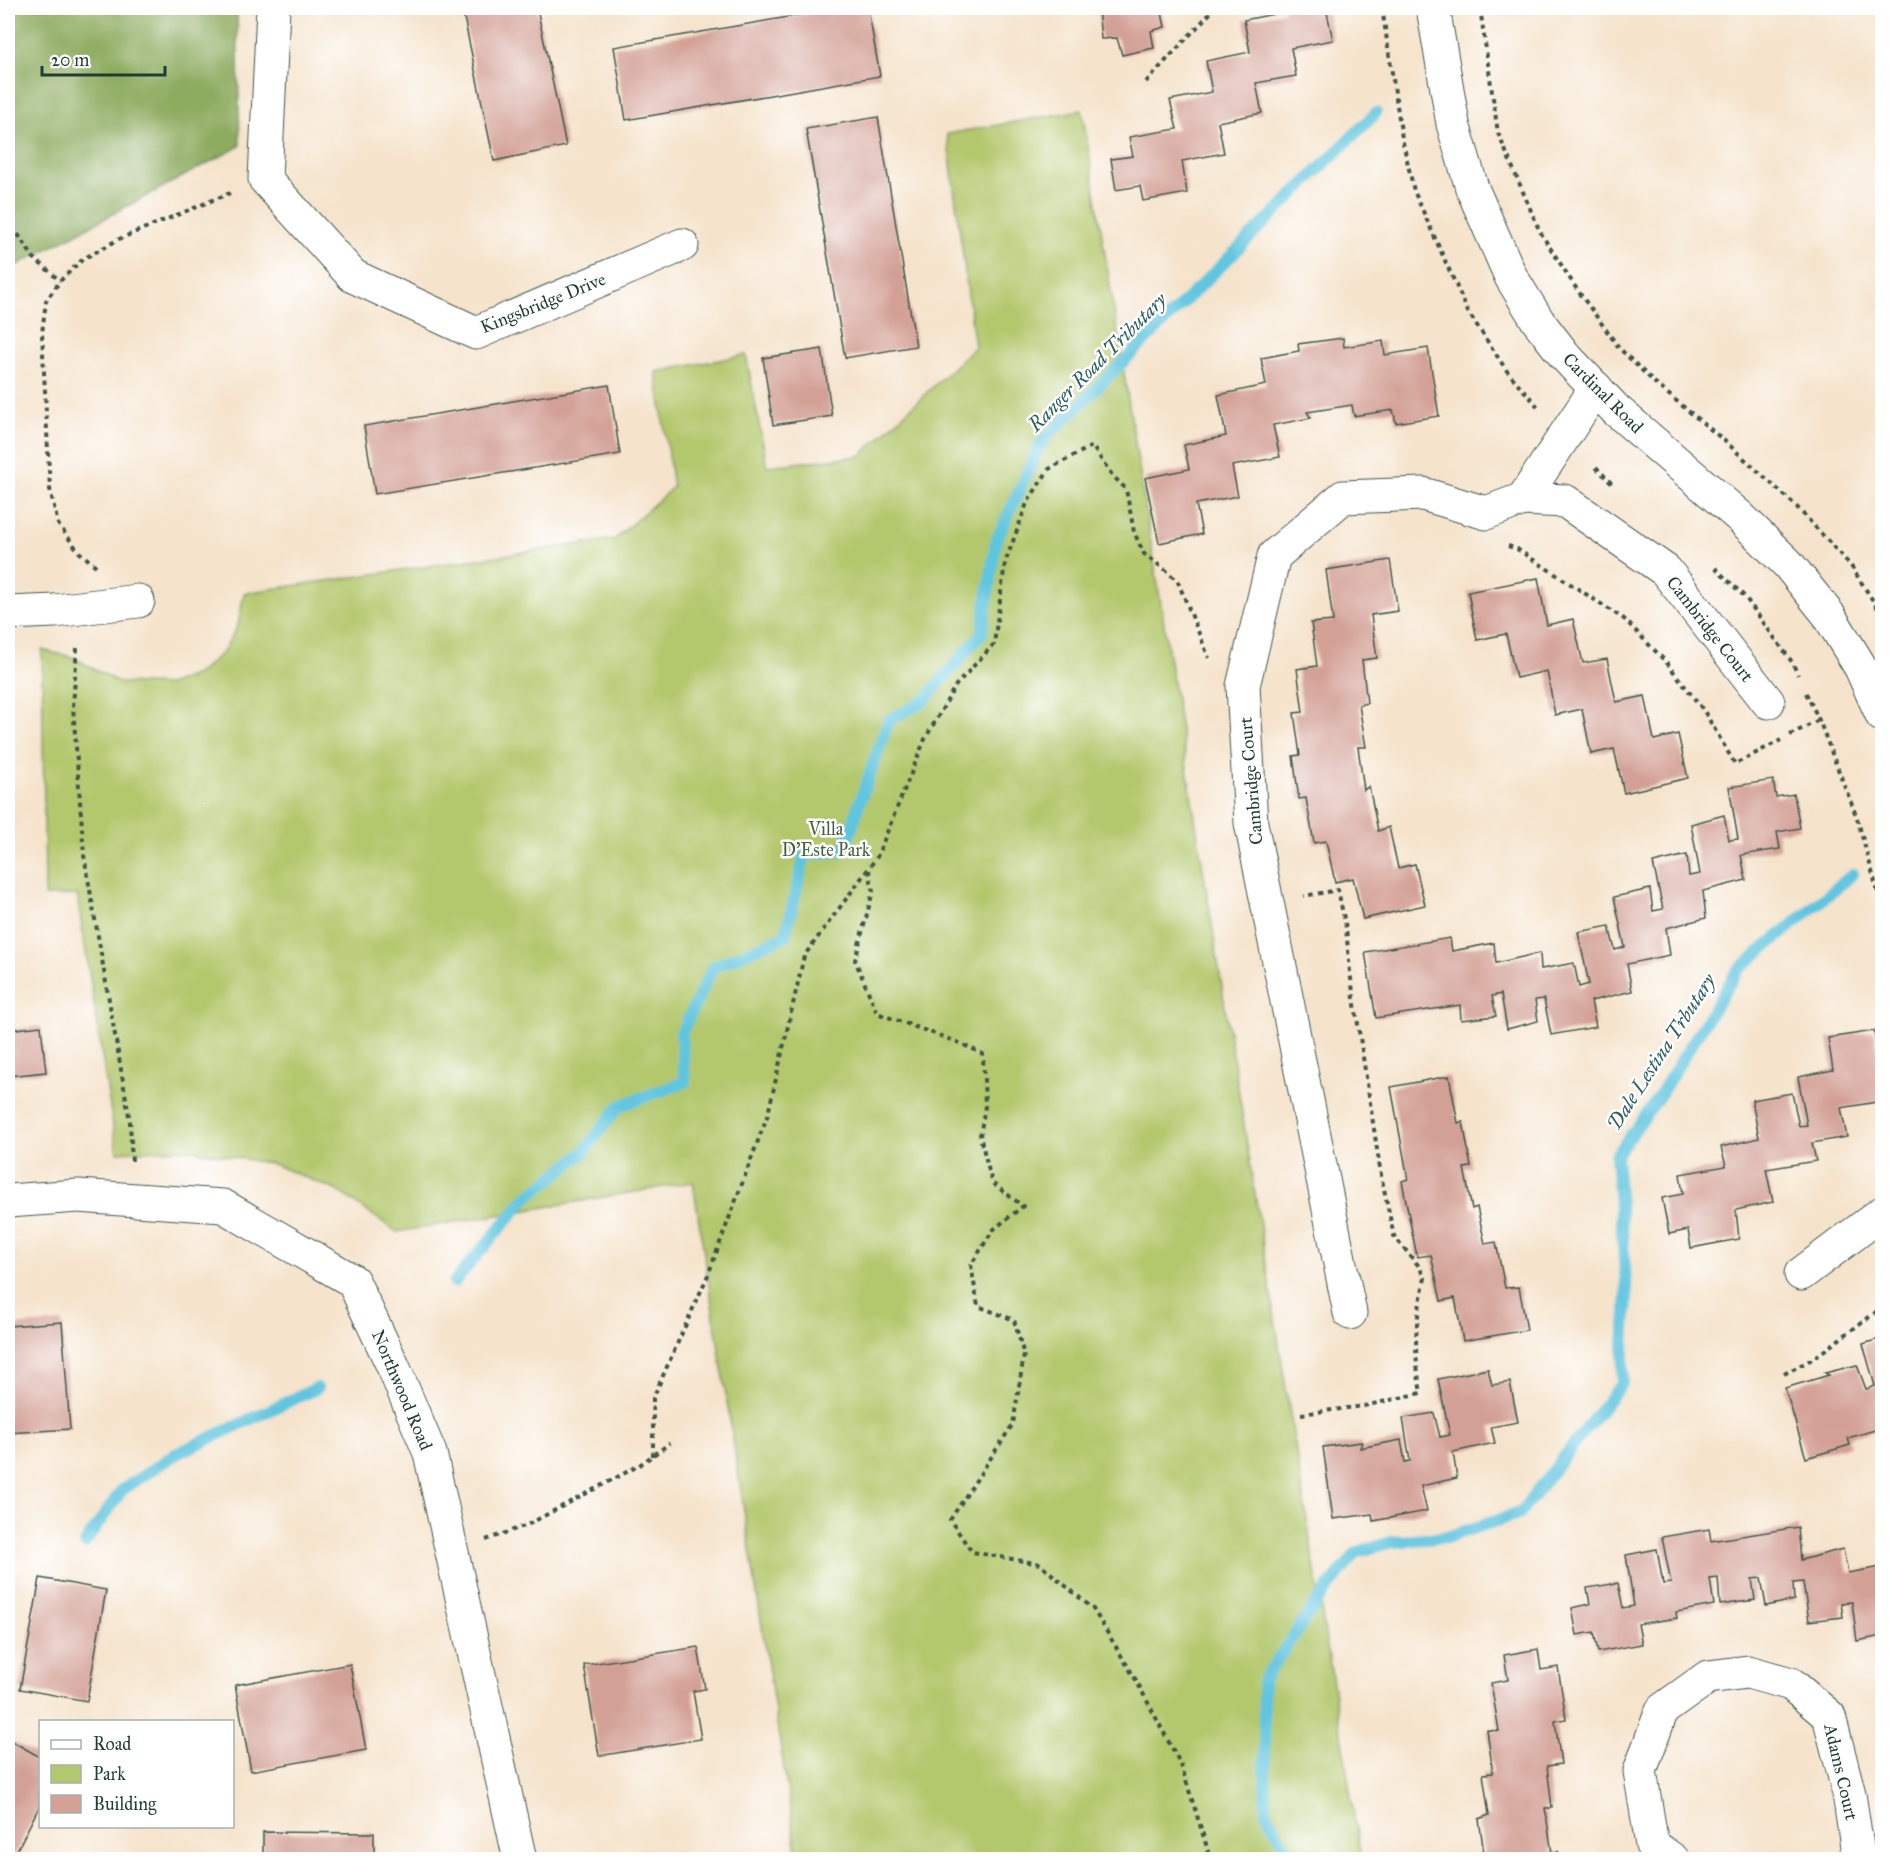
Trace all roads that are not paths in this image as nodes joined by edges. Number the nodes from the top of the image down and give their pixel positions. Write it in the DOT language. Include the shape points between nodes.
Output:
graph roads {
  1 [pos="273,8"];
  2 [pos="1433,8"];
  3 [pos="682,245"];
  4 [pos="1596,388"];
  5 [pos="1523,498"];
  6 [pos="138,601"];
  7 [pos="8,613"];
  8 [pos="1768,702"];
  9 [pos="1882,715"];
  10 [pos="8,1200"];
  11 [pos="1882,1213"];
  12 [pos="1801,1274"];
  13 [pos="1350,1313"];
  14 [pos="520,1860"];
  15 [pos="1672,1860"];
  16 [pos="1859,1860"];
  1 -- 3 [label="street, Kingsbridge Drive" via="266,179 353,276 476,333"];
  2 -- 4 [label="street, Cardinal Road" via="1453,124 1472,188 1511,277 1538,321"];
  4 -- 5 [label="street"];
  4 -- 9 [label="street, Cardinal Road" via="1788,564 1828,614 1861,668"];
  5 -- 8 [label="street, Cambridge Court" via="1565,501 1666,571"];
  5 -- 13 [label="street, Cambridge Court" via="1486,513 1423,494 1343,497 1274,556 1244,683 1251,823"];
  6 -- 7 [label="street"];
  10 -- 14 [label="street, Northwood Road" via="78,1196 223,1206 353,1281 430,1453"];
  11 -- 12 [label="street"];
  15 -- 16 [label="street, Adams Court" via="1652,1845 1640,1771 1662,1710 1708,1677 1748,1672 1791,1684 1829,1716 1849,1794"];
}
